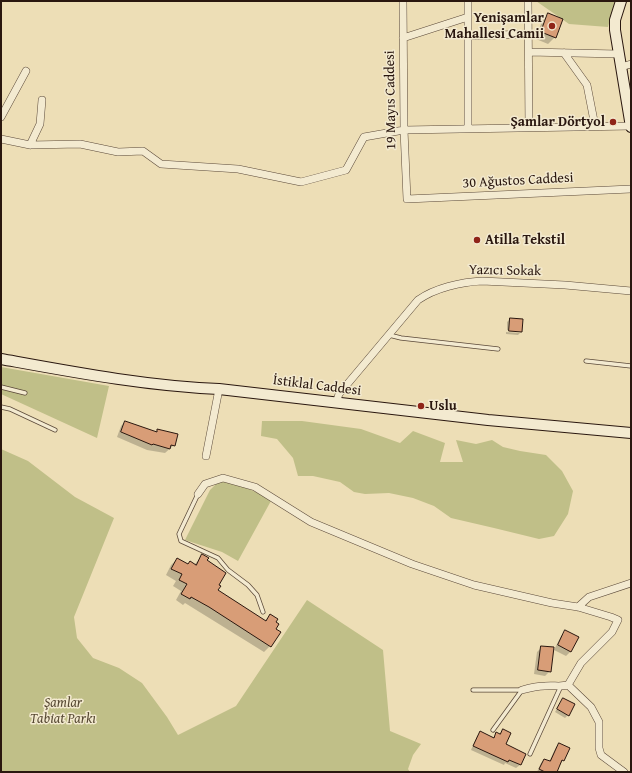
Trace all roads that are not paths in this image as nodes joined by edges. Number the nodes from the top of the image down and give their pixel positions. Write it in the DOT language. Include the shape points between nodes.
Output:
graph roads {
  1 [pos="403,1"];
  2 [pos="468,1"];
  3 [pos="528,1"];
  4 [pos="621,1"];
  5 [pos="468,17"];
  6 [pos="528,34"];
  7 [pos="468,36"];
  8 [pos="403,38"];
  9 [pos="529,52"];
  10 [pos="564,54"];
  11 [pos="618,54"];
  12 [pos="631,64"];
  13 [pos="620,67"];
  14 [pos="26,71"];
  15 [pos="42,100"];
  16 [pos="1,117"];
  17 [pos="595,126"];
  18 [pos="631,126"];
  19 [pos="468,128"];
  20 [pos="529,128"];
  21 [pos="404,130"];
  22 [pos="1,139"];
  23 [pos="30,145"];
  24 [pos="631,189"];
  25 [pos="407,199"];
  26 [pos="631,291"];
  27 [pos="389,335"];
  28 [pos="498,349"];
  29 [pos="1,359"];
  30 [pos="586,361"];
  31 [pos="631,366"];
  32 [pos="1,386"];
  33 [pos="219,389"];
  34 [pos="25,393"];
  35 [pos="336,403"];
  36 [pos="1,407"];
  37 [pos="55,430"];
  38 [pos="630,431"];
  39 [pos="206,456"];
  40 [pos="198,494"];
  41 [pos="631,582"];
  42 [pos="578,607"];
  43 [pos="263,612"];
  44 [pos="568,685"];
  45 [pos="560,686"];
  46 [pos="473,690"];
  47 [pos="522,690"];
  48 [pos="493,730"];
  49 [pos="530,754"];
  50 [pos="624,772"];
  1 -- 8 [label="street, 19 Mayıs Caddesi"];
  2 -- 5 [label="street"];
  3 -- 6 [label="street"];
  4 -- 11 [label="main road" via="615,20"];
  5 -- 7 [label="street"];
  5 -- 8 [label="street"];
  6 -- 7 [label="street"];
  6 -- 9 [label="street"];
  7 -- 19 [label="street"];
  8 -- 21 [label="street, 19 Mayıs Caddesi"];
  9 -- 10 [label="street"];
  9 -- 20 [label="street"];
  10 -- 11 [label="street"];
  10 -- 17 [label="street" via="587,85"];
  11 -- 13 [label="main road"];
  12 -- 13 [label="street"];
  13 -- 18 [label="main road"];
  14 -- 16 [label="street"];
  15 -- 23 [label="street" via="40,124"];
  17 -- 18 [label="street"];
  17 -- 20 [label="street"];
  19 -- 20 [label="street"];
  19 -- 21 [label="street"];
  21 -- 23 [label="street" via="364,137 346,170 301,182 238,169 161,164 143,151 118,152 80,144"];
  21 -- 25 [label="street, 19 Mayıs Caddesi"];
  22 -- 23 [label="street"];
  24 -- 25 [label="street, 30 Ağustos Caddesi"];
  26 -- 27 [label="street, Yazıcı Sokak" via="565,285 469,282 427,294 418,300"];
  27 -- 28 [label="lane"];
  27 -- 35 [label="street, Yazıcı Sokak" via="339,394"];
  29 -- 33 [label="main road, İstiklal Caddesi" via="183,388"];
  30 -- 31 [label="lane"];
  32 -- 34 [label="lane"];
  33 -- 35 [label="main road, İstiklal Caddesi"];
  33 -- 39 [label="street"];
  35 -- 38 [label="main road, İstiklal Caddesi" via="488,420"];
  36 -- 37 [label="lane"];
  40 -- 42 [label="street" via="205,484 223,478 255,487 311,522 412,564 474,585"];
  40 -- 43 [label="lane" via="179,534 181,541 218,558 257,595"];
  41 -- 42 [label="street" via="590,597"];
  42 -- 44 [label="street" via="618,620 612,632 581,663"];
  44 -- 45 [label="street"];
  44 -- 50 [label="street" via="592,707 599,722 601,755"];
  45 -- 47 [label="street"];
  45 -- 49 [label="lane"];
  46 -- 47 [label="lane"];
  47 -- 48 [label="lane"];
}
